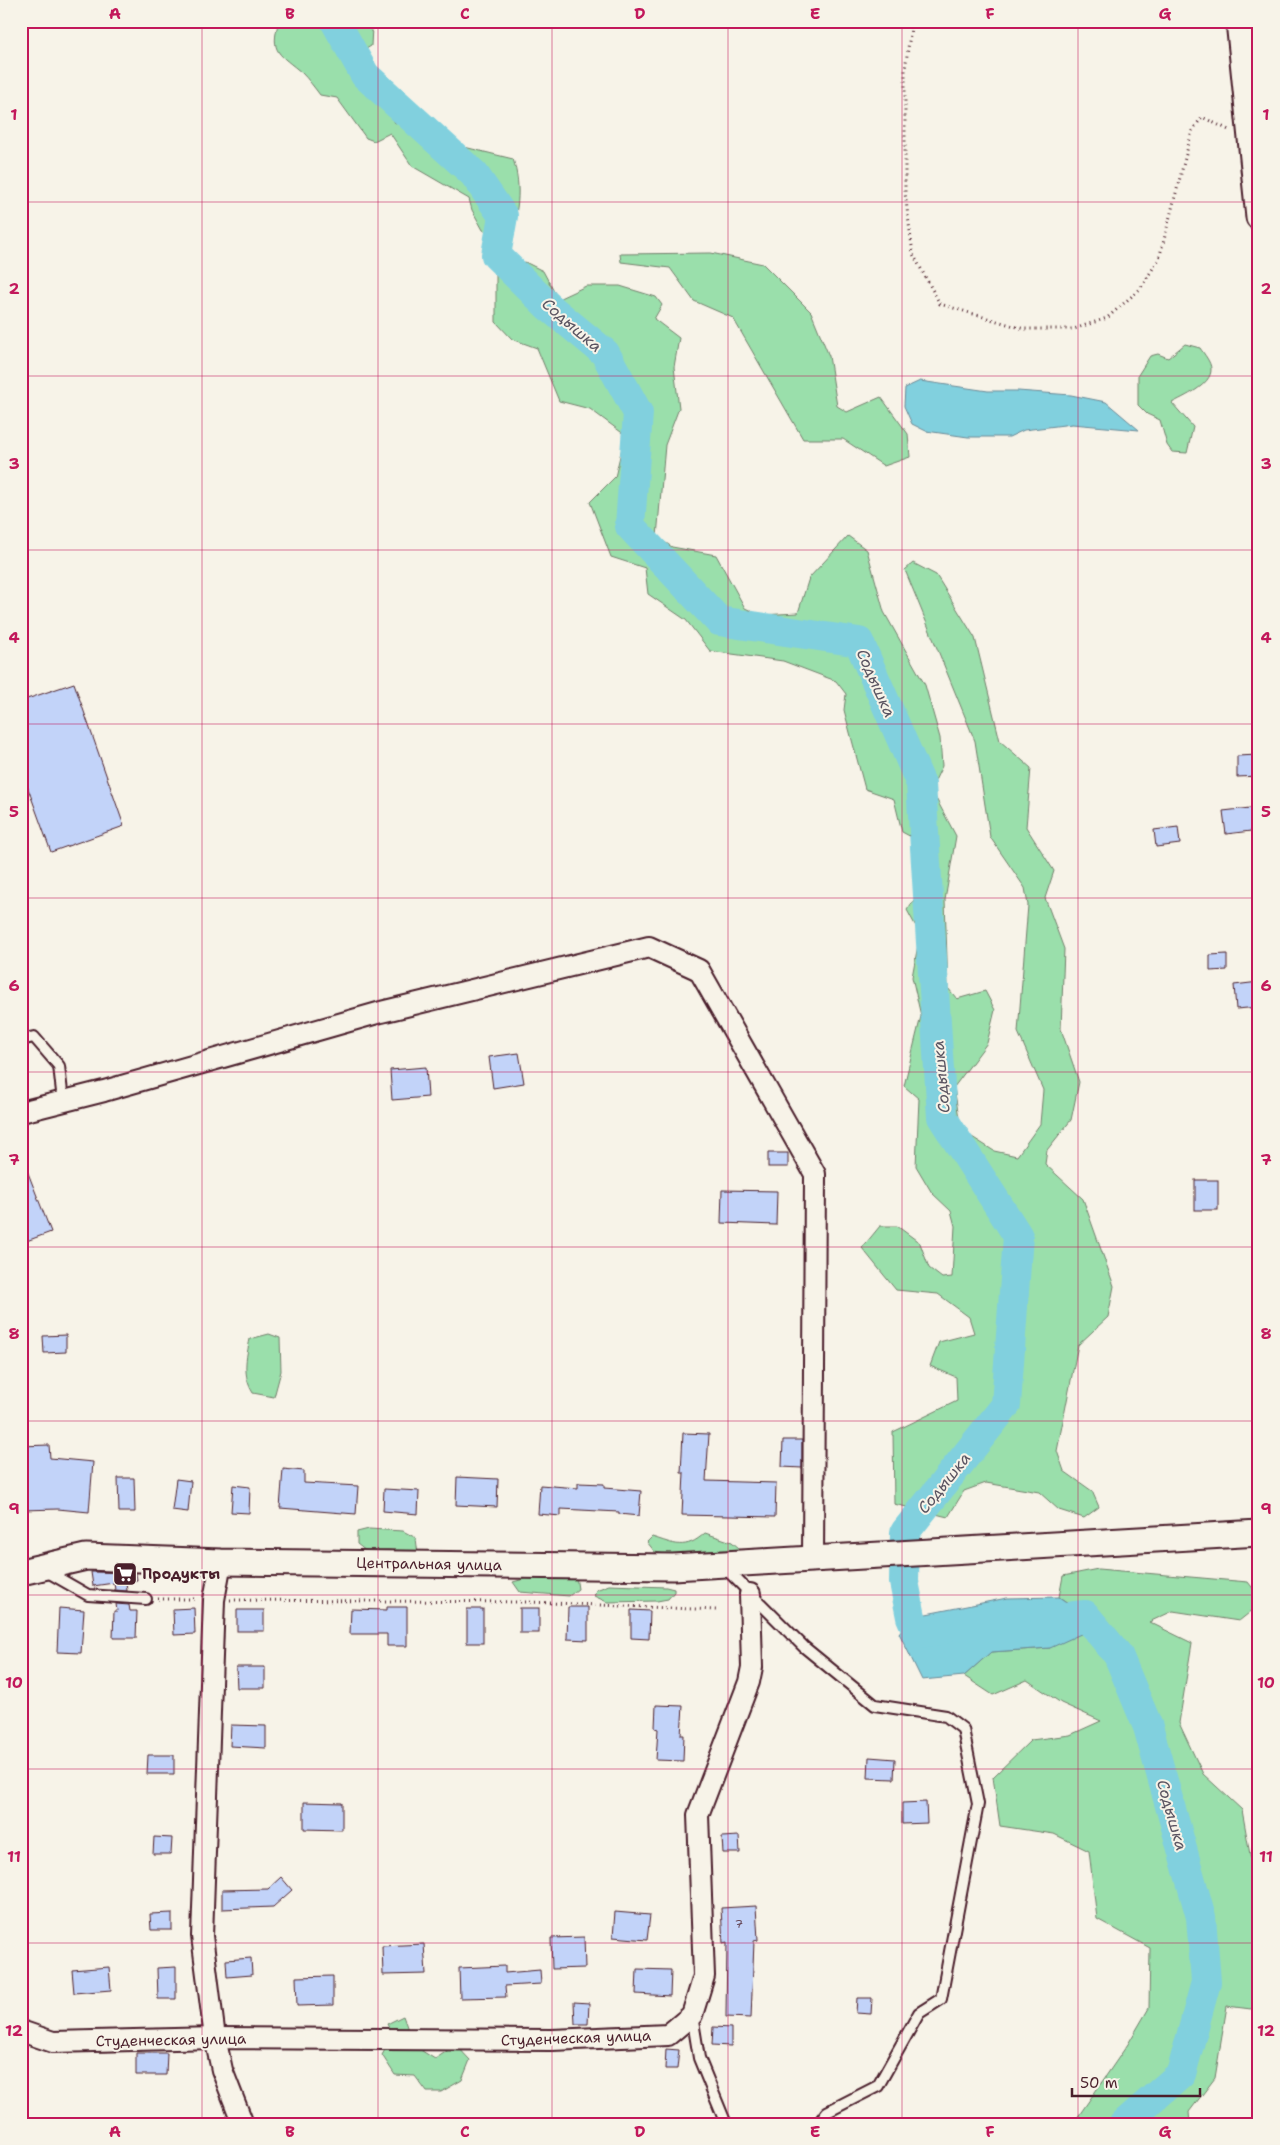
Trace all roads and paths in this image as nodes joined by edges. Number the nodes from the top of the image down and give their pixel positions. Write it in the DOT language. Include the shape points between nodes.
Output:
graph roads {
  1 [pos="912,21"];
  2 [pos="1239,21"];
  3 [pos="1249,140"];
  4 [pos="1259,217"];
  5 [pos="21,1040"];
  6 [pos="63,1101"];
  7 [pos="21,1112"];
  8 [pos="1259,1533"];
  9 [pos="813,1560"];
  10 [pos="221,1562"];
  11 [pos="721,1564"];
  12 [pos="31,1570"];
  13 [pos="750,1594"];
  14 [pos="146,1599"];
  15 [pos="214,1600"];
  16 [pos="717,1610"];
  17 [pos="692,2016"];
  18 [pos="21,2031"];
  19 [pos="215,2038"];
  20 [pos="243,2124"];
  21 [pos="726,2124"];
  22 [pos="818,2124"];
  1 -- 3 [label="path" via="905,69 905,193 913,254 940,304 1024,330 1074,329 1107,318 1140,289 1159,259 1192,131 1202,117"];
  2 -- 3 [label="street"];
  3 -- 4 [label="street"];
  5 -- 6 [label="lane" via="34,1037 59,1066"];
  6 -- 7 [label="street"];
  6 -- 9 [label="street" via="381,1012 649,947 699,970 815,1174"];
  8 -- 9 [label="street, Центральная улица"];
  9 -- 11 [label="street, Центральная улица"];
  10 -- 11 [label="street, Центральная улица" via="674,1567"];
  10 -- 12 [label="street, Центральная улица" via="86,1557"];
  10 -- 15 [label="street"];
  11 -- 13 [label="lane"];
  12 -- 14 [label="lane" via="88,1595"];
  13 -- 17 [label="street" via="752,1667 749,1682 698,1815 704,1976"];
  13 -- 22 [label="lane" via="804,1647 874,1705 946,1716 962,1729 978,1804 941,1999 919,2014 878,2086 827,2112"];
  14 -- 15 [label="path"];
  15 -- 16 [label="path" via="528,1602"];
  15 -- 19 [label="street" via="202,1936"];
  17 -- 19 [label="street, Студенческая улица" via="668,2035 552,2040"];
  17 -- 21 [label="lane" via="698,2058"];
  18 -- 19 [label="street, Студенческая улица" via="53,2042"];
  19 -- 20 [label="street" via="222,2070"];
}
